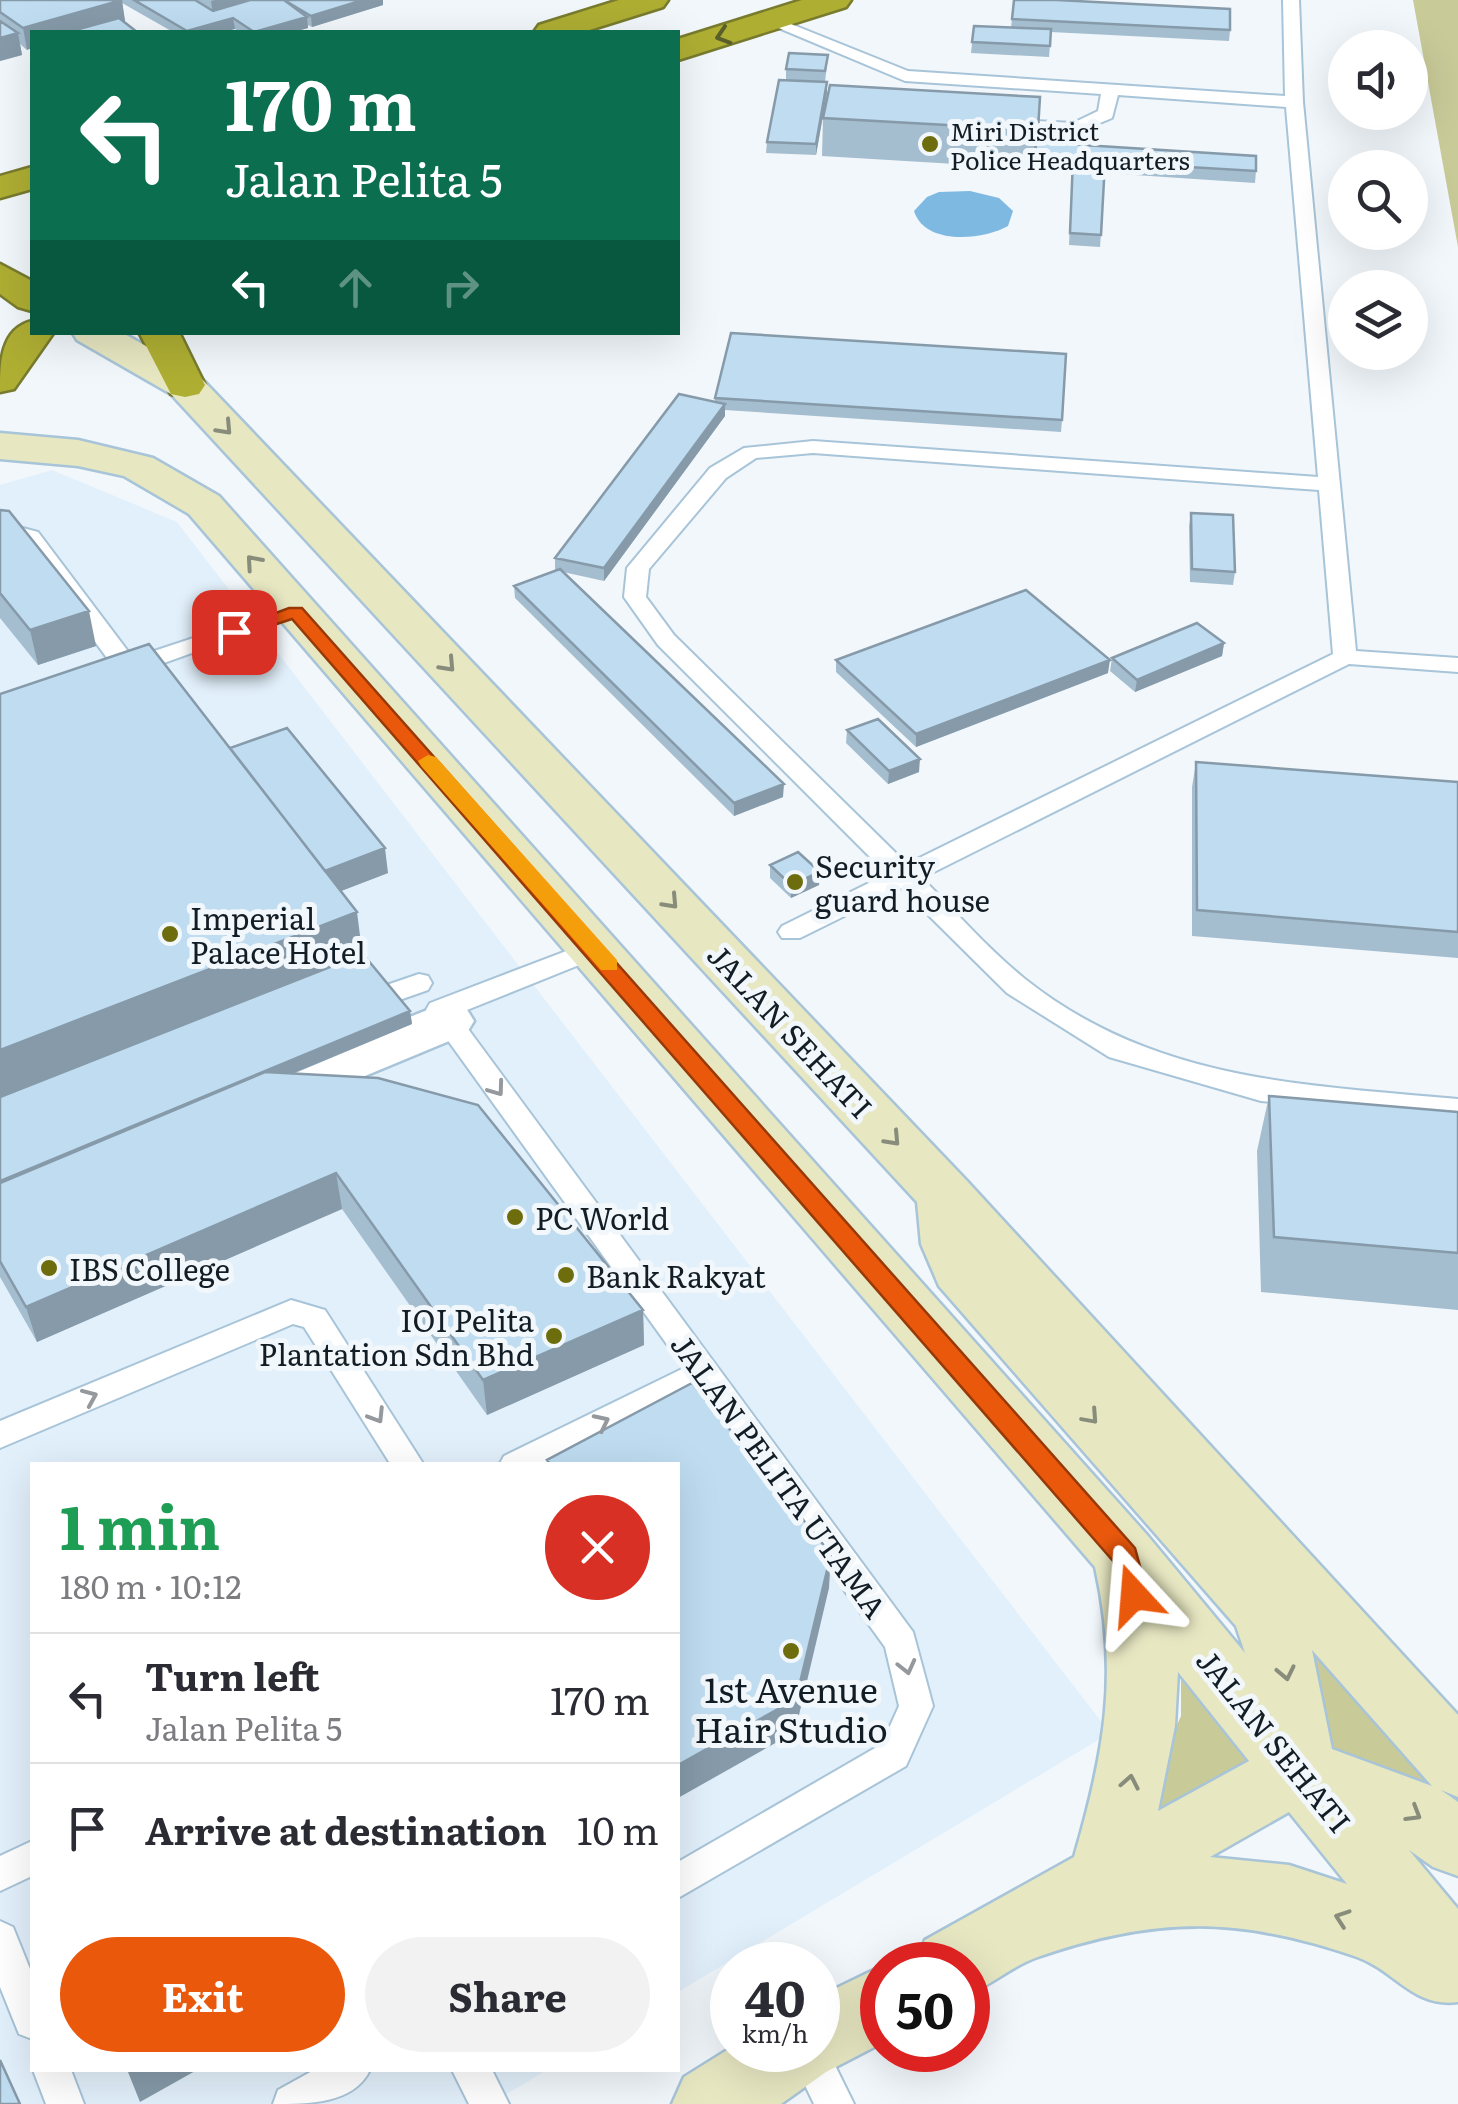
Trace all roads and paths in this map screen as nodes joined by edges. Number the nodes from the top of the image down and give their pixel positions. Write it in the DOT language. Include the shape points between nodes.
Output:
graph roads {
  1 [pos="652,0"];
  2 [pos="835,0"];
  3 [pos="1290,0"];
  4 [pos="770,21"];
  5 [pos="557,30"];
  6 [pos="680,49"];
  7 [pos="905,76"];
  8 [pos="874,86"];
  9 [pos="1110,90"];
  10 [pos="1294,102"];
  11 [pos="981,122"];
  12 [pos="30,179"];
  13 [pos="0,187"];
  14 [pos="0,276"];
  15 [pos="30,298"];
  16 [pos="34,335"];
  17 [pos="95,335"];
  18 [pos="161,335"];
  19 [pos="0,380"];
  20 [pos="185,386"];
  21 [pos="0,446"];
  22 [pos="1327,484"];
  23 [pos="0,529"];
  24 [pos="296,612"];
  25 [pos="1344,657"];
  26 [pos="1458,665"];
  27 [pos="902,878"];
  28 [pos="792,932"];
  29 [pos="595,949"];
  30 [pos="388,995"];
  31 [pos="436,1005"];
  32 [pos="1458,1109"];
  33 [pos="197,1126"];
  34 [pos="946,1196"];
  35 [pos="705,1372"];
  36 [pos="0,1435"];
  37 [pos="406,1462"];
  38 [pos="521,1462"];
  39 [pos="1125,1556"];
  40 [pos="1458,1765"];
  41 [pos="1300,1768"];
  42 [pos="1458,1843"];
  43 [pos="30,1859"];
  44 [pos="0,1874"];
  45 [pos="1105,1876"];
  46 [pos="680,1880"];
  47 [pos="1016,1929"];
  48 [pos="0,1939"];
  49 [pos="990,1943"];
  50 [pos="1458,1966"];
  51 [pos="1458,1980"];
  52 [pos="30,2016"];
  53 [pos="53,2072"];
  54 [pos="348,2072"];
  55 [pos="472,2072"];
  56 [pos="762,2072"];
  57 [pos="818,2072"];
  58 [pos="65,2104"];
  59 [pos="292,2104"];
  60 [pos="490,2104"];
  61 [pos="711,2104"];
  62 [pos="834,2104"];
  1 -- 5 [label="highway"];
  2 -- 4 [label="highway"];
  3 -- 10 [label="lane"];
  4 -- 6 [label="highway, one-way"];
  4 -- 7 [label="lane"];
  7 -- 8 [label="lane"];
  7 -- 9 [label="lane"];
  9 -- 10 [label="lane"];
  9 -- 11 [label="lane" via="1106,114 1090,124"];
  10 -- 22 [label="lane"];
  12 -- 13 [label="highway"];
  14 -- 15 [label="highway"];
  16 -- 19 [label="highway"];
  17 -- 20 [label="main road, JALAN SEHATI"];
  18 -- 20 [label="highway"];
  20 -- 34 [label="main road, JALAN SEHATI, one-way"];
  24 -- 21 [label="main road, JALAN SEHATI, one-way" via="204,505 138,466"];
  22 -- 25 [label="lane"];
  22 -- 27 [label="lane" via="813,447 751,452 718,472 638,568 635,597 666,640"];
  23 -- 24 [label="lane" via="30,537 119,671"];
  24 -- 29 [label="main road, JALAN SEHATI"];
  25 -- 26 [label="lane"];
  25 -- 27 [label="lane"];
  27 -- 28 [label="lane"];
  27 -- 32 [label="lane" via="1016,986 1119,1050 1262,1091"];
  29 -- 31 [label="lane"];
  29 -- 39 [label="main road, JALAN SEHATI"];
  30 -- 31 [label="lane"];
  31 -- 33 [label="street"];
  31 -- 35 [label="lane, JALAN PELITA UTAMA, one-way"];
  34 -- 40 [label="main road, JALAN SEHATI"];
  34 -- 41 [label="main road, one-way" via="960,1270 1260,1606 1284,1664"];
  38 -- 35 [label="lane, one-way"];
  35 -- 46 [label="lane, JALAN PELITA UTAMA, one-way" via="901,1642 916,1706 894,1755"];
  36 -- 37 [label="lane, one-way" via="291,1312 305,1312"];
  39 -- 41 [label="main road, JALAN SEHATI"];
  45 -- 39 [label="main road, one-way" via="1142,1713 1142,1633"];
  41 -- 42 [label="main road, one-way" via="1412,1811"];
  41 -- 45 [label="main road"];
  41 -- 50 [label="main road, JALAN SEHATI"];
  43 -- 44 [label="lane"];
  45 -- 47 [label="main road"];
  47 -- 49 [label="main road"];
  51 -- 47 [label="main road, one-way" via="1390,1934 1288,1899 1188,1889 1092,1906"];
  48 -- 52 [label="lane"];
  53 -- 58 [label="lane"];
  54 -- 59 [label="lane"];
  55 -- 60 [label="lane"];
  56 -- 61 [label="main road"];
  57 -- 62 [label="lane"];
}
